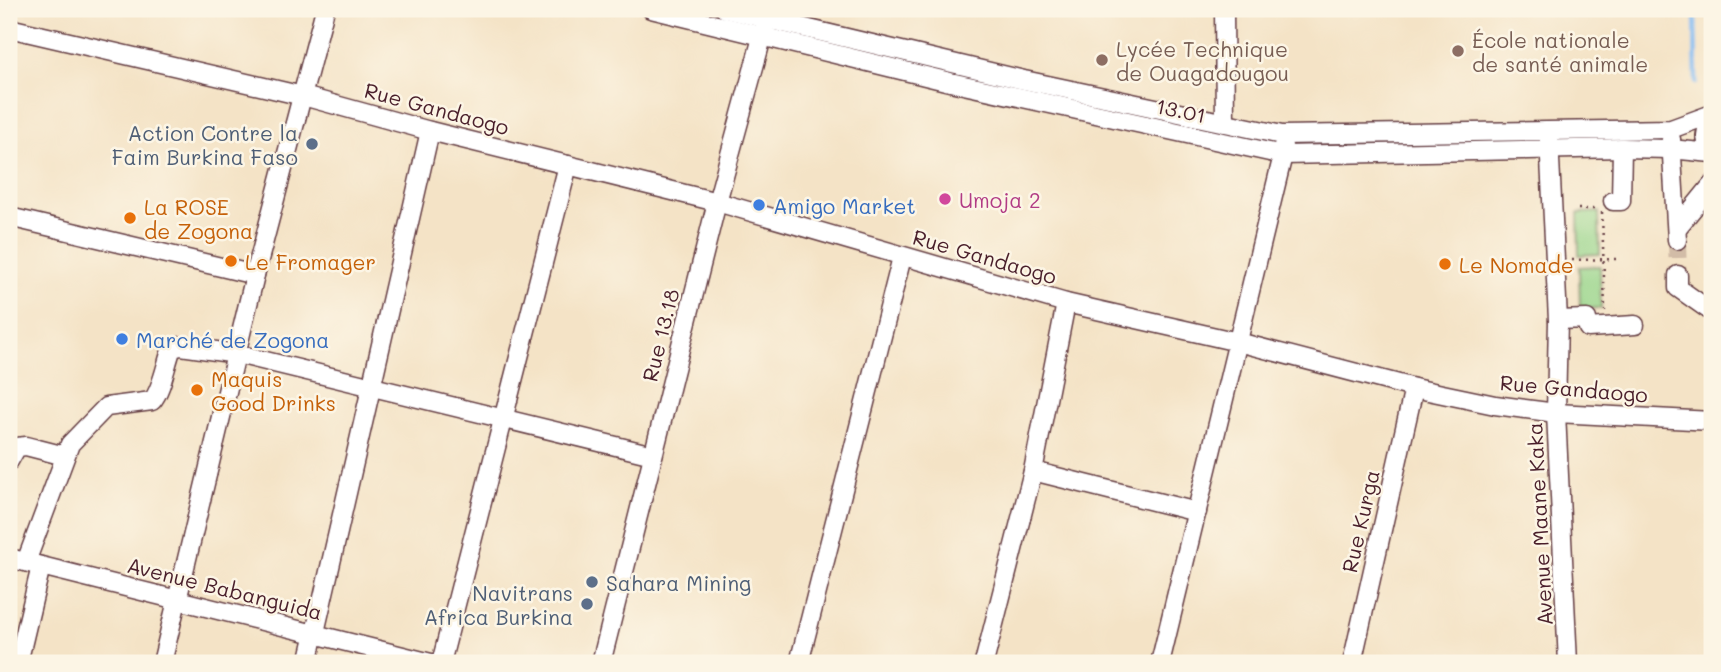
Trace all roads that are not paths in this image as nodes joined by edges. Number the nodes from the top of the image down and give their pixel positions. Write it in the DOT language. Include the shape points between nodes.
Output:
graph roads {
  1 [pos="325,9"];
  2 [pos="651,9"];
  3 [pos="724,9"];
  4 [pos="1224,9"];
  5 [pos="765,27"];
  6 [pos="9,28"];
  7 [pos="303,96"];
  8 [pos="1712,114"];
  9 [pos="1225,123"];
  10 [pos="1712,123"];
  11 [pos="1671,129"];
  12 [pos="430,131"];
  13 [pos="1282,135"];
  14 [pos="1549,140"];
  15 [pos="1712,147"];
  16 [pos="1622,148"];
  17 [pos="1670,149"];
  18 [pos="1712,153"];
  19 [pos="1283,155"];
  20 [pos="568,165"];
  21 [pos="1712,185"];
  22 [pos="717,202"];
  23 [pos="1608,205"];
  24 [pos="9,217"];
  25 [pos="902,257"];
  26 [pos="255,275"];
  27 [pos="1678,275"];
  28 [pos="1066,303"];
  29 [pos="1712,312"];
  30 [pos="1558,320"];
  31 [pos="1635,325"];
  32 [pos="1238,342"];
  33 [pos="237,354"];
  34 [pos="373,386"];
  35 [pos="1414,388"];
  36 [pos="1556,414"];
  37 [pos="503,420"];
  38 [pos="1712,421"];
  39 [pos="653,455"];
  40 [pos="65,456"];
  41 [pos="9,461"];
  42 [pos="1033,471"];
  43 [pos="1197,512"];
  44 [pos="25,562"];
  45 [pos="178,598"];
  46 [pos="315,634"];
  47 [pos="18,663"];
  48 [pos="162,663"];
  49 [pos="307,663"];
  50 [pos="431,663"];
  51 [pos="441,663"];
  52 [pos="601,663"];
  53 [pos="799,663"];
  54 [pos="984,663"];
  55 [pos="1160,663"];
  56 [pos="1352,663"];
  57 [pos="1567,663"];
  1 -- 7 [label="street"];
  2 -- 5 [label="street, 13.01"];
  3 -- 5 [label="street, 13.01"];
  4 -- 9 [label="street"];
  5 -- 9 [label="street, 13.01"];
  5 -- 19 [label="street, 13.01" via="950,82"];
  5 -- 22 [label="street, Rue 13.18"];
  6 -- 7 [label="street, Rue Gandaogo"];
  7 -- 12 [label="street, Rue Gandaogo"];
  7 -- 26 [label="street"];
  8 -- 11 [label="street, 13.01"];
  9 -- 13 [label="street, 13.01"];
  10 -- 15 [label="highway"];
  11 -- 14 [label="street, 13.01"];
  11 -- 17 [label="street"];
  12 -- 20 [label="street, Rue Gandaogo"];
  12 -- 34 [label="street"];
  13 -- 14 [label="street, 13.01"];
  13 -- 19 [label="street"];
  14 -- 16 [label="street, 13.01"];
  14 -- 19 [label="street, 13.01"];
  14 -- 30 [label="street, Avenue Maane Kaka"];
  16 -- 17 [label="street, 13.01"];
  16 -- 23 [label="street" via="1621,201"];
  17 -- 18 [label="street, 13.01"];
  17 -- 21 [label="street" via="1677,234"];
  19 -- 32 [label="street"];
  20 -- 22 [label="street, Rue Gandaogo"];
  20 -- 37 [label="street"];
  22 -- 25 [label="street, Rue Gandaogo"];
  22 -- 39 [label="street, Rue 13.18"];
  24 -- 26 [label="street"];
  25 -- 28 [label="street, Rue Gandaogo"];
  25 -- 53 [label="street"];
  26 -- 33 [label="street"];
  27 -- 29 [label="street" via="1678,288"];
  28 -- 32 [label="street, Rue Gandaogo"];
  28 -- 42 [label="street"];
  30 -- 31 [label="street" via="1587,319 1588,328"];
  30 -- 36 [label="street, Avenue Maane Kaka"];
  32 -- 35 [label="street, Rue Gandaogo"];
  32 -- 43 [label="street"];
  33 -- 34 [label="street"];
  33 -- 40 [label="street" via="172,348 152,401 106,407 70,444"];
  33 -- 45 [label="street"];
  34 -- 37 [label="street"];
  34 -- 46 [label="street"];
  35 -- 36 [label="street, Rue Gandaogo"];
  35 -- 56 [label="street, Rue Kurga"];
  36 -- 38 [label="street, Rue Gandaogo"];
  36 -- 57 [label="street, Avenue Maane Kaka"];
  37 -- 39 [label="street"];
  37 -- 51 [label="street"];
  39 -- 52 [label="street, Rue 13.18"];
  40 -- 41 [label="street" via="26,446 17,447"];
  40 -- 44 [label="street"];
  42 -- 43 [label="street"];
  42 -- 54 [label="street"];
  43 -- 55 [label="street"];
  44 -- 45 [label="street, Avenue Babanguida"];
  44 -- 47 [label="street"];
  45 -- 46 [label="street, Avenue Babanguida"];
  45 -- 48 [label="street"];
  46 -- 49 [label="street"];
  46 -- 50 [label="street, Avenue Babanguida"];
}
